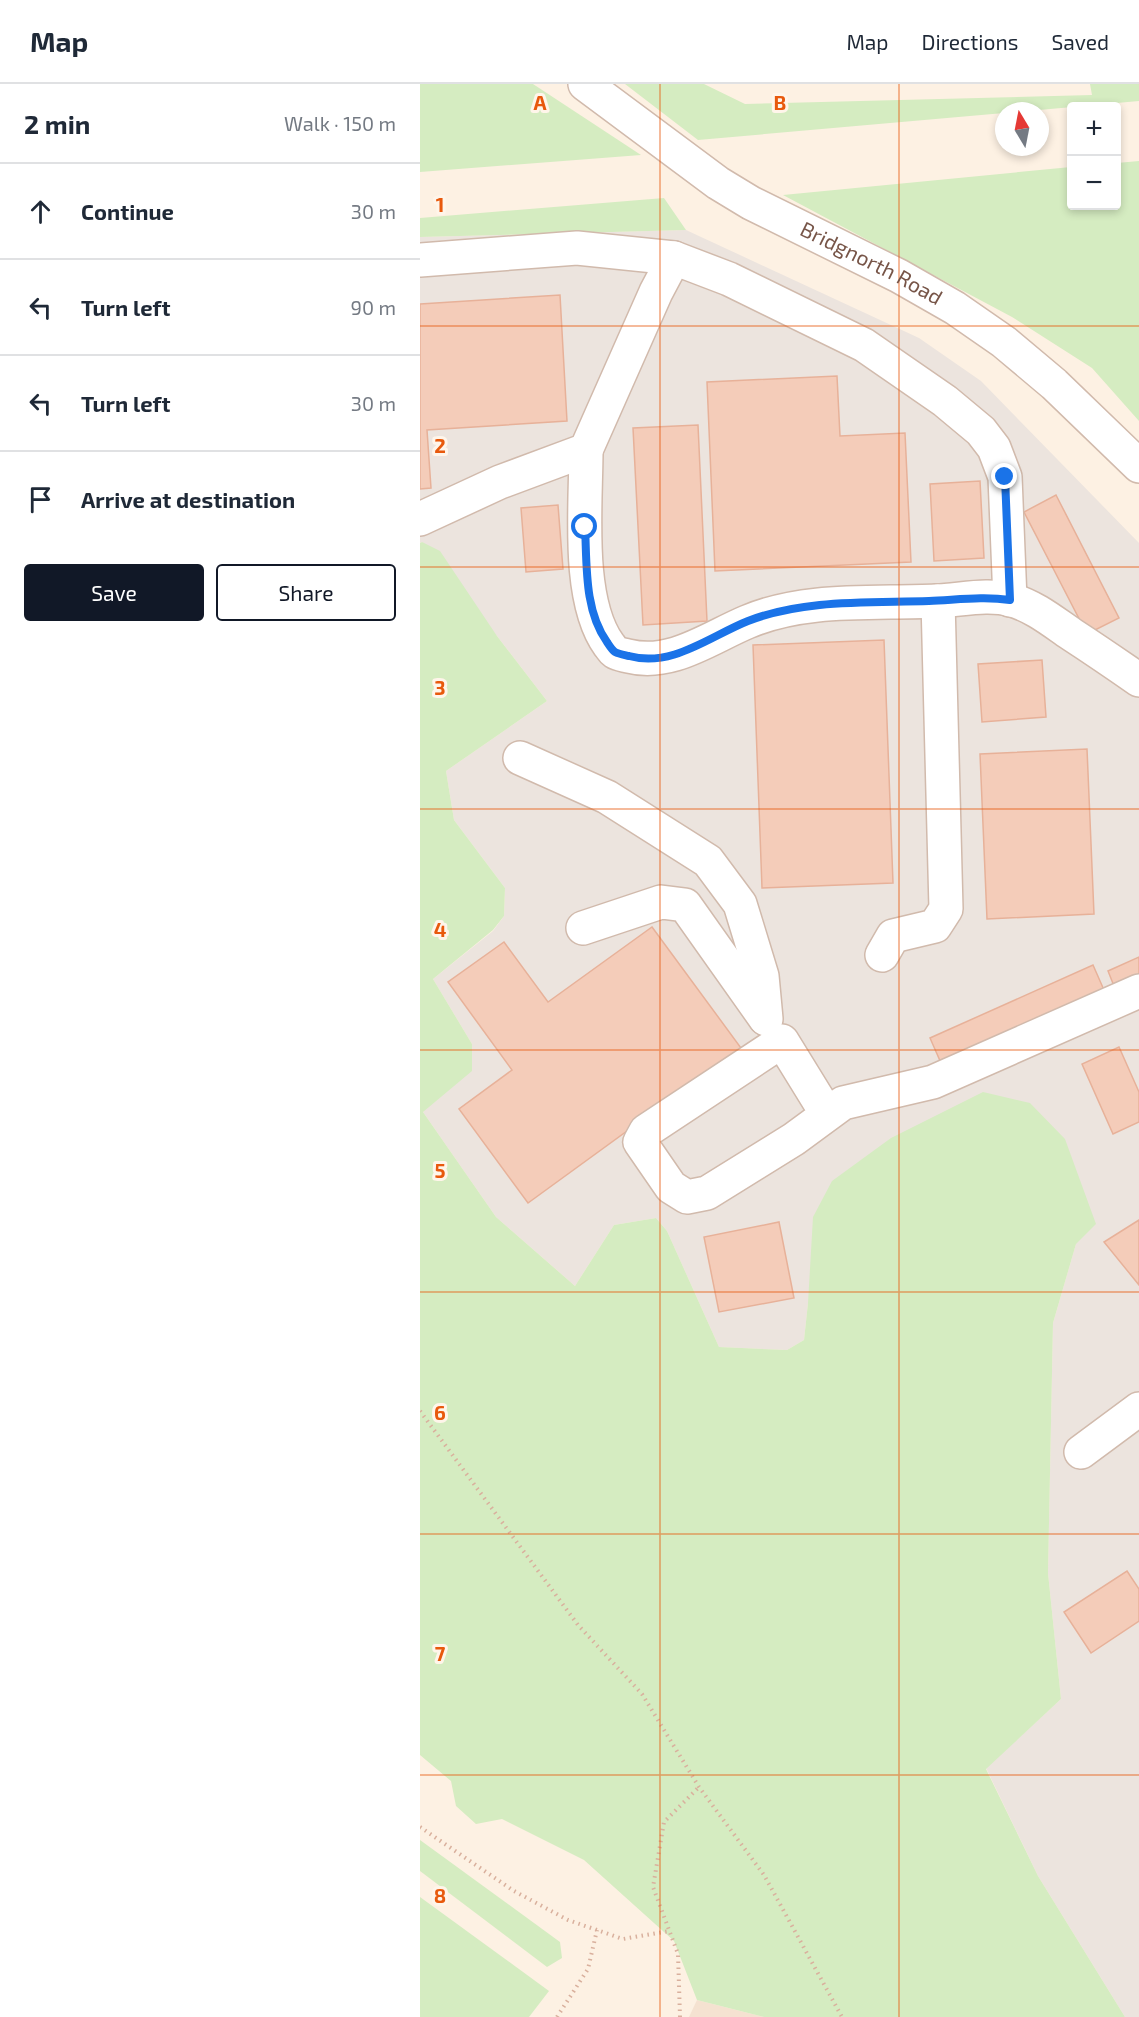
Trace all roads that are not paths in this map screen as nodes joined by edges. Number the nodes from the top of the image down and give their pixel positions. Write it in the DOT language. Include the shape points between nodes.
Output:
graph roads {
  1 [pos="585,84"];
  2 [pos="674,258"];
  3 [pos="420,260"];
  4 [pos="586,450"];
  5 [pos="1139,466"];
  6 [pos="420,519"];
  7 [pos="1010,600"];
  8 [pos="938,601"];
  9 [pos="1139,680"];
  10 [pos="520,758"];
  11 [pos="584,928"];
  12 [pos="882,955"];
  13 [pos="1139,991"];
  14 [pos="774,1030"];
  15 [pos="827,1114"];
  16 [pos="1139,1409"];
  17 [pos="1081,1452"];
  1 -- 5 [label="street, Bridgnorth Road" via="751,203 955,308 1054,384"];
  2 -- 3 [label="street" via="577,248"];
  2 -- 4 [label="street"];
  2 -- 7 [label="street" via="729,279 864,345 981,431 994,448 1005,477"];
  4 -- 6 [label="street" via="500,482"];
  4 -- 8 [label="street" via="585,527 592,611 601,634 615,652 642,660 666,657 748,621 784,610"];
  7 -- 8 [label="street" via="988,597"];
  7 -- 9 [label="street" via="1033,607"];
  8 -- 12 [label="street" via="946,909 935,926 893,936"];
  10 -- 14 [label="street" via="607,797 708,861 740,904"];
  11 -- 14 [label="street" via="660,902 685,905"];
  13 -- 15 [label="street" via="933,1082 843,1103"];
  14 -- 15 [label="street"];
  14 -- 15 [label="street" via="646,1131 640,1142 670,1187 687,1197 707,1193"];
  16 -- 17 [label="street"];
}
